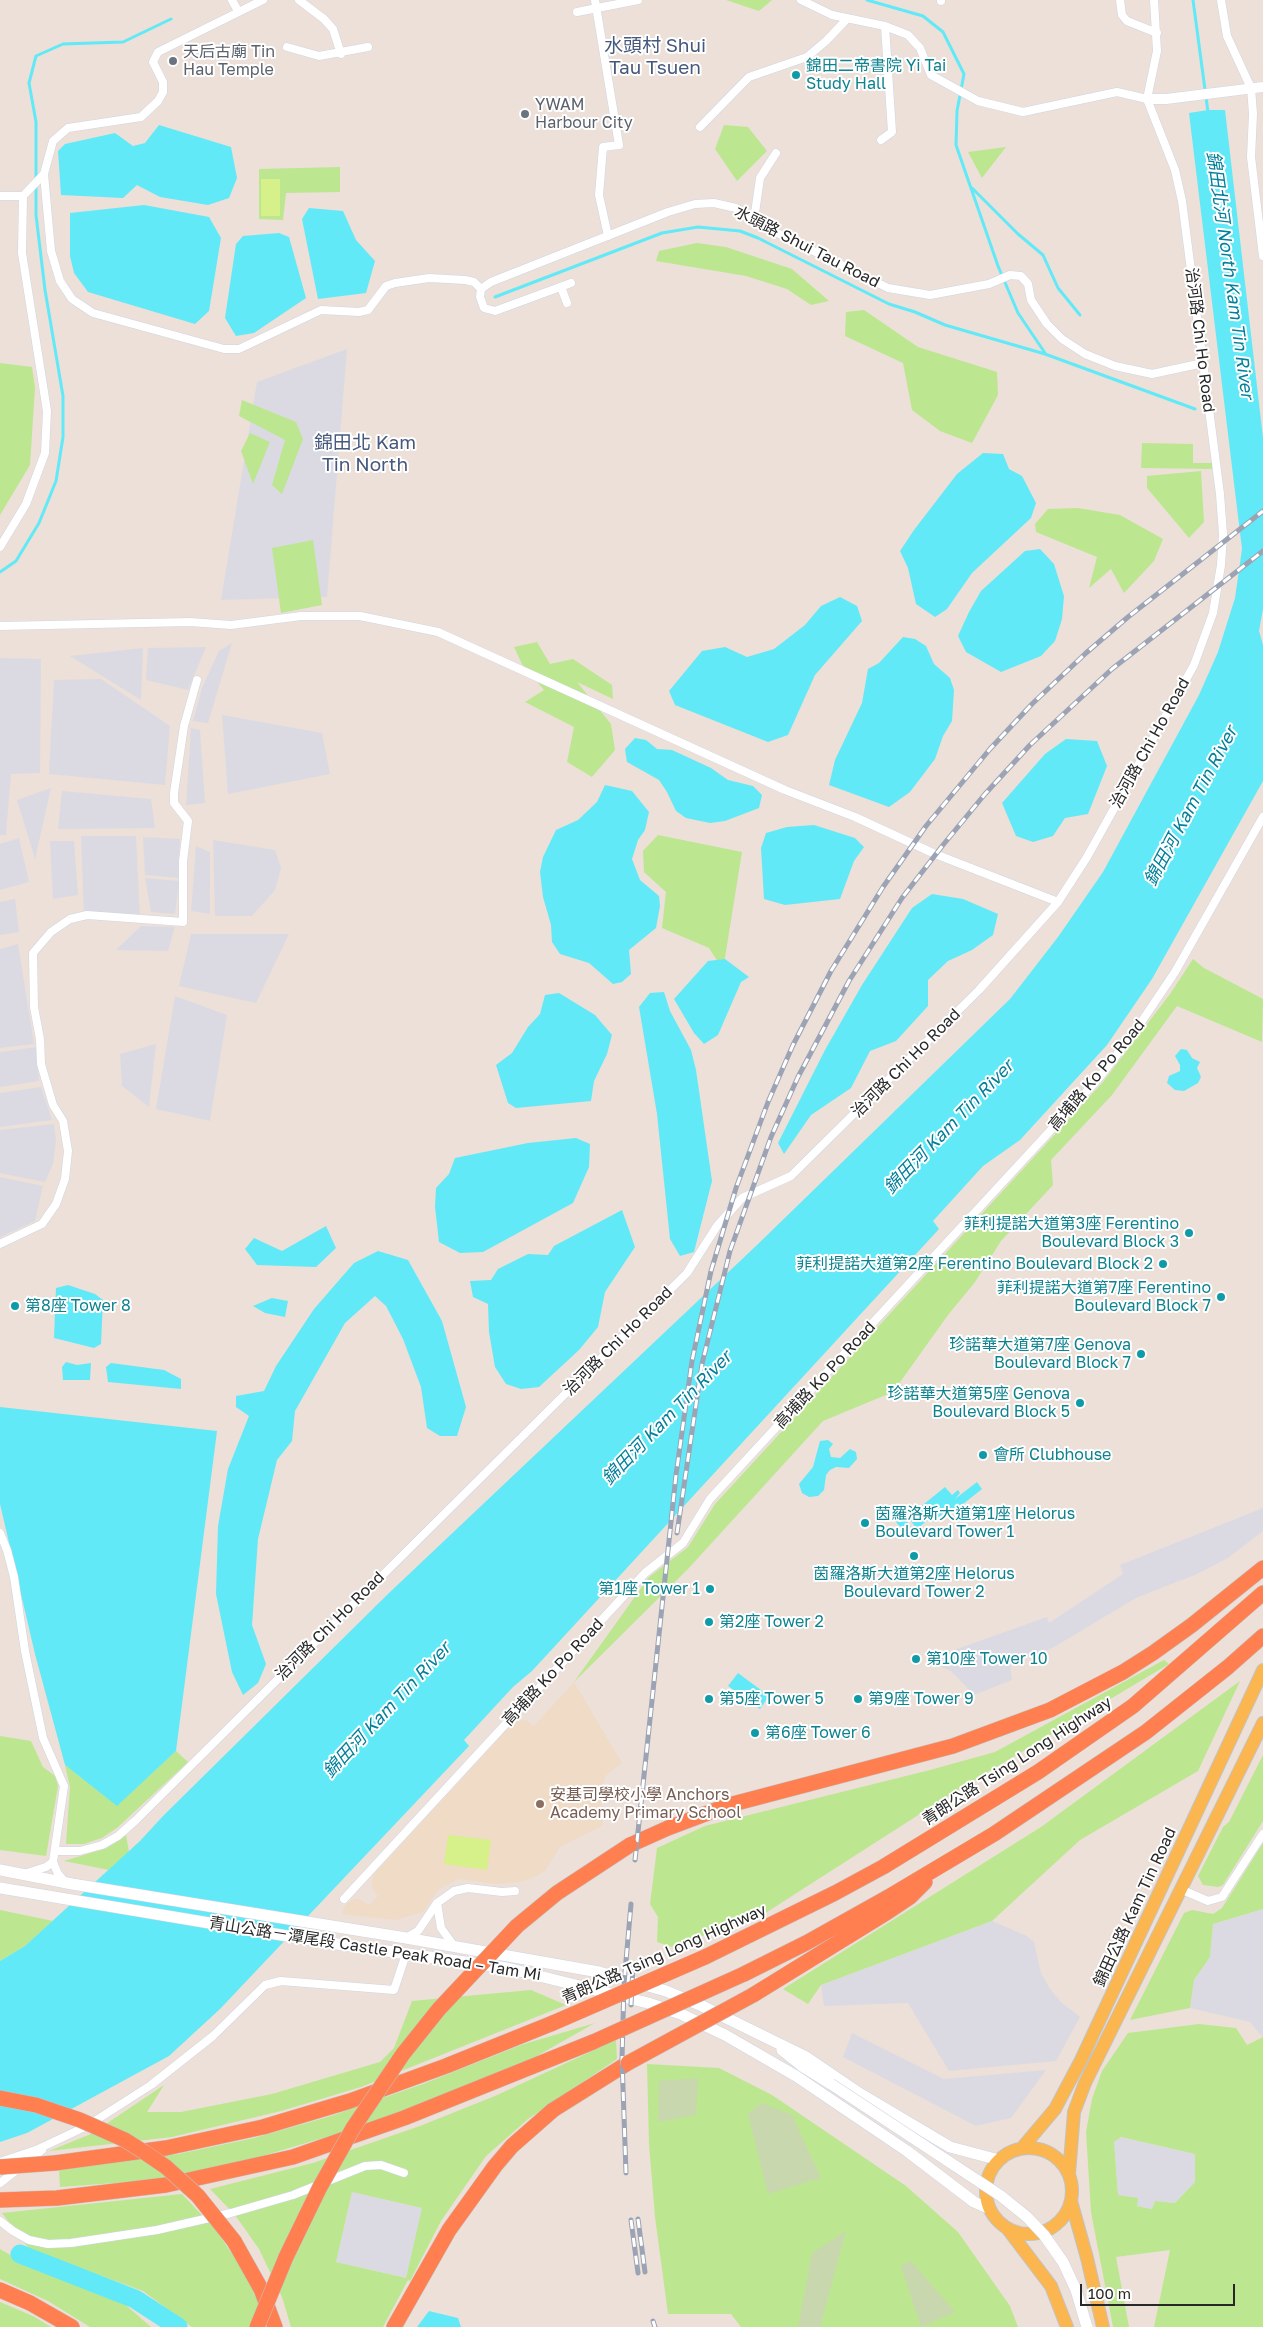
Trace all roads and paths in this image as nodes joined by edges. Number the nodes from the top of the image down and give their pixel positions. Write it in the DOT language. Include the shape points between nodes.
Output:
graph roads {
  1 [pos="232,0"];
  2 [pos="263,0"];
  3 [pos="299,0"];
  4 [pos="638,0"];
  5 [pos="801,0"];
  6 [pos="1120,0"];
  7 [pos="1154,0"];
  8 [pos="1221,0"];
  9 [pos="595,4"];
  10 [pos="238,11"];
  11 [pos="577,12"];
  12 [pos="847,19"];
  13 [pos="885,26"];
  14 [pos="1157,33"];
  15 [pos="287,47"];
  16 [pos="368,48"];
  17 [pos="341,54"];
  18 [pos="1263,86"];
  19 [pos="1251,88"];
  20 [pos="1146,99"];
  21 [pos="700,127"];
  22 [pos="881,140"];
  23 [pos="776,153"];
  24 [pos="44,174"];
  25 [pos="0,196"];
  26 [pos="23,196"];
  27 [pos="754,220"];
  28 [pos="608,236"];
  29 [pos="1263,256"];
  30 [pos="572,283"];
  31 [pos="561,287"];
  32 [pos="481,289"];
  33 [pos="566,303"];
  34 [pos="1203,363"];
  35 [pos="0,547"];
  36 [pos="0,626"];
  37 [pos="197,680"];
  38 [pos="1263,817"];
  39 [pos="1058,902"];
  40 [pos="0,1244"];
  41 [pos="0,1533"];
  42 [pos="1263,1568"];
  43 [pos="1263,1593"];
  44 [pos="1263,1636"];
  45 [pos="1263,1670"];
  46 [pos="1263,1723"];
  47 [pos="1263,1834"];
  48 [pos="55,1852"];
  49 [pos="53,1862"];
  50 [pos="940,1867"];
  51 [pos="0,1870"];
  52 [pos="18,1873"];
  53 [pos="70,1884"];
  54 [pos="0,1888"];
  55 [pos="1180,1889"];
  56 [pos="515,1891"];
  57 [pos="344,1899"];
  58 [pos="437,1903"];
  59 [pos="406,1938"];
  60 [pos="456,1947"];
  61 [pos="406,1954"];
  62 [pos="769,2040"];
  63 [pos="0,2098"];
  64 [pos="54,2142"];
  65 [pos="1022,2148"];
  66 [pos="999,2160"];
  67 [pos="0,2162"];
  68 [pos="0,2167"];
  69 [pos="404,2173"];
  70 [pos="1069,2174"];
  71 [pos="0,2183"];
  72 [pos="0,2200"];
  73 [pos="1071,2201"];
  74 [pos="990,2209"];
  75 [pos="0,2220"];
  76 [pos="1007,2228"];
  77 [pos="0,2290"];
  78 [pos="72,2327"];
  79 [pos="257,2327"];
  80 [pos="275,2327"];
  81 [pos="394,2327"];
  82 [pos="1067,2327"];
  83 [pos="1087,2327"];
  84 [pos="1102,2327"];
  1 -- 10 [label="street"];
  2 -- 10 [label="street"];
  3 -- 17 [label="street" via="333,30"];
  4 -- 9 [label="street"];
  5 -- 12 [label="street"];
  6 -- 14 [label="street" via="1122,15 1127,21"];
  7 -- 14 [label="street"];
  8 -- 19 [label="street" via="1227,36"];
  9 -- 11 [label="street"];
  9 -- 28 [label="street" via="619,145 603,147 599,195"];
  10 -- 24 [label="street" via="154,56 153,62 164,82 163,92 158,102 141,117 68,128 59,134 53,141"];
  12 -- 13 [label="street"];
  12 -- 21 [label="street" via="806,57 749,78"];
  13 -- 20 [label="street" via="912,38 920,48 931,75 978,101 1022,112 1117,92"];
  13 -- 22 [label="street" via="892,132"];
  14 -- 20 [label="street" via="1157,51"];
  15 -- 17 [label="street" via="319,56"];
  16 -- 17 [label="street"];
  18 -- 19 [label="street"];
  19 -- 20 [label="street"];
  19 -- 29 [label="street" via="1251,157"];
  20 -- 34 [label="street, 治河路 Chi Ho Road" via="1178,178"];
  23 -- 27 [label="street" via="760,178"];
  24 -- 26 [label="street"];
  24 -- 32 [label="street" via="51,251 60,281 72,300 93,313 224,349 238,349 321,310 368,310 386,286 395,283 428,278 465,280 474,282"];
  25 -- 26 [label="street"];
  26 -- 35 [label="street" via="22,253 47,411 45,453 26,504"];
  27 -- 28 [label="street, 水頭路 Shui Tau Road" via="736,208 714,203 695,204"];
  27 -- 34 [label="street, 水頭路 Shui Tau Road" via="888,288 930,295 989,284 1010,275 1021,276 1046,324 1069,345 1116,366 1147,374 1166,373"];
  28 -- 32 [label="street, 水頭路 Shui Tau Road" via="490,282"];
  30 -- 31 [label="street"];
  31 -- 32 [label="street" via="495,311 484,308"];
  31 -- 33 [label="street"];
  34 -- 39 [label="street, 治河路 Chi Ho Road" via="1223,534 1220,580 1213,613 1185,681"];
  36 -- 39 [label="street" via="190,622 231,625 301,616 360,616 438,632 785,790"];
  37 -- 40 [label="street" via="184,726 174,793 174,803 188,821 183,861 183,922 87,915 70,919 51,932 33,953 34,1007 41,1064 53,1105 63,1120 68,1151 65,1179 56,1204 42,1224"];
  38 -- 57 [label="street, 高埔路 Ko Po Road" via="1175,972 1099,1078 710,1499 683,1543 645,1573"];
  39 -- 48 [label="street, 治河路 Chi Ho Road" via="979,990 791,1176 742,1198 717,1226 687,1273 136,1820 102,1845 80,1851"];
  41 -- 48 [label="street" via="14,1578 43,1738 64,1786"];
  42 -- 79 [label="highway, bridge" via="1192,1625 1123,1672 1066,1702 1019,1723 953,1746 729,1805 630,1846 557,1893 517,1926 457,1988 402,2054 353,2128 324,2180 286,2257"];
  43 -- 68 [label="highway, 青朗公路 Tsing Long Highway, bridge" via="1125,1712 982,1808 835,1893 705,1957 446,2066 350,2101 263,2127 166,2148"];
  44 -- 50 [label="highway" via="1228,1667 1122,1748"];
  45 -- 65 [label="main road, 錦田公路 Kam Tin Road" via="1081,2060 1055,2109"];
  46 -- 55 [label="main road, 錦田公路 Kam Tin Road"];
  47 -- 55 [label="street" via="1222,1897 1208,1901"];
  48 -- 49 [label="street"];
  49 -- 52 [label="street" via="36,1871"];
  49 -- 53 [label="street" via="58,1874"];
  50 -- 72 [label="highway, bridge" via="744,1974 592,2042 404,2118 292,2157 166,2185 58,2198"];
  50 -- 81 [label="highway, bridge" via="910,1897 777,1981 628,2063 553,2110 501,2159 478,2187 449,2230"];
  51 -- 52 [label="main road, 青山公路－潭尾段 Castle Peak Road – Tam Mi"];
  52 -- 53 [label="main road, 青山公路－潭尾段 Castle Peak Road – Tam Mi"];
  53 -- 59 [label="main road, 青山公路－潭尾段 Castle Peak Road – Tam Mi"];
  54 -- 61 [label="main road, 青山公路－潭尾段 Castle Peak Road – Tam Mi"];
  55 -- 70 [label="main road, 錦田公路 Kam Tin Road" via="1078,2099 1072,2123"];
  56 -- 58 [label="street" via="461,1888"];
  58 -- 59 [label="street" via="422,1928"];
  58 -- 60 [label="street" via="441,1928"];
  59 -- 60 [label="main road, 青山公路－潭尾段 Castle Peak Road – Tam Mi"];
  60 -- 62 [label="main road, 青山公路－潭尾段 Castle Peak Road – Tam Mi" via="599,1972 666,1991"];
  61 -- 64 [label="street" via="394,1990 281,1981 265,1985 213,2036 166,2074 87,2126"];
  61 -- 74 [label="main road, 青山公路－潭尾段 Castle Peak Road – Tam Mi" via="536,1974 681,2014 796,2076 974,2202"];
  62 -- 66 [label="main road, 青山公路－潭尾段 Castle Peak Road – Tam Mi" via="806,2057 950,2148"];
  62 -- 83 [label="main road, 青山公路－潭尾段 Castle Peak Road – Tam Mi, bridge" via="802,2066 1010,2204 1036,2226 1063,2262"];
  63 -- 80 [label="highway, bridge" via="64,2114 125,2140 166,2167 210,2209 234,2240 261,2289"];
  64 -- 67 [label="street"];
  64 -- 71 [label="street"];
  65 -- 66 [label="main road"];
  65 -- 70 [label="main road" via="1048,2152 1063,2164"];
  66 -- 74 [label="main road" via="987,2182"];
  69 -- 75 [label="street" via="381,2165 365,2166 293,2195 231,2213 157,2230 71,2243 48,2244 29,2240"];
  70 -- 73 [label="main road"];
  73 -- 76 [label="main road" via="1066,2214 1046,2230 1028,2234"];
  73 -- 84 [label="main road" via="1086,2251"];
  74 -- 76 [label="main road"];
  76 -- 82 [label="main road" via="1050,2286"];
  77 -- 78 [label="highway"];
}
